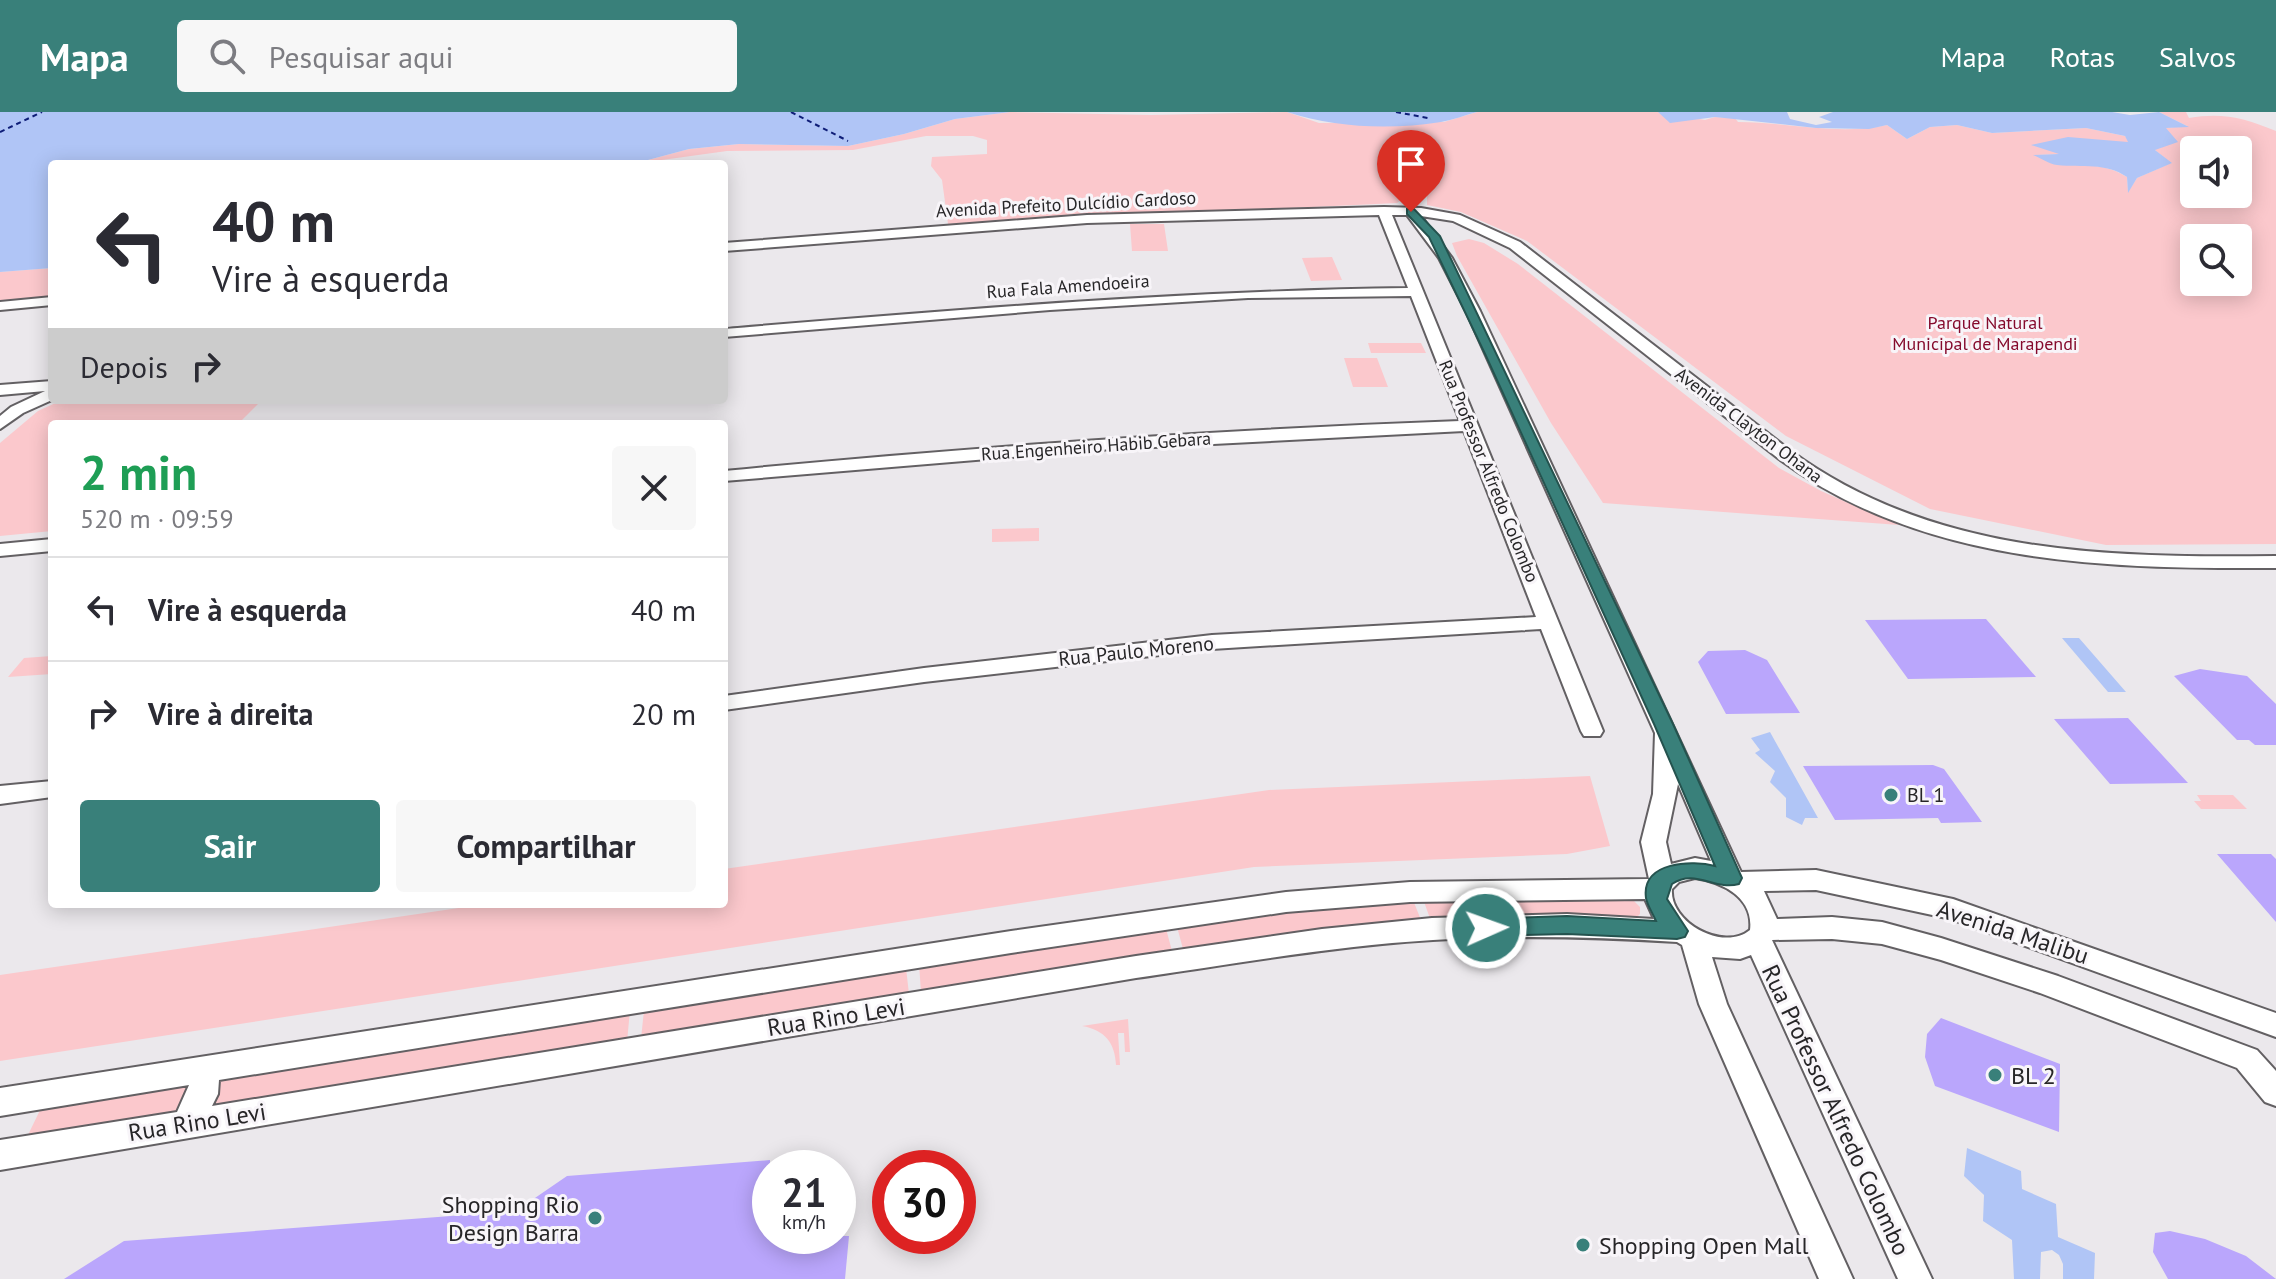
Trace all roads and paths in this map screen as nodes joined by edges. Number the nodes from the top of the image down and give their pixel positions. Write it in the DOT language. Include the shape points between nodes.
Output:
graph roads {
  1 [pos="1384,211"];
  2 [pos="1411,212"];
  3 [pos="1494,233"];
  4 [pos="1434,236"];
  5 [pos="728,247"];
  6 [pos="1416,292"];
  7 [pos="48,301"];
  8 [pos="0,306"];
  9 [pos="728,333"];
  10 [pos="48,386"];
  11 [pos="0,390"];
  12 [pos="48,396"];
  13 [pos="8,412"];
  14 [pos="0,424"];
  15 [pos="1469,426"];
  16 [pos="728,476"];
  17 [pos="48,545"];
  18 [pos="0,550"];
  19 [pos="2276,562"];
  20 [pos="1550,622"];
  21 [pos="728,702"];
  22 [pos="1664,724"];
  23 [pos="1592,731"];
  24 [pos="48,789"];
  25 [pos="0,795"];
  26 [pos="1736,881"];
  27 [pos="1661,884"];
  28 [pos="1761,935"];
  29 [pos="1686,936"];
  30 [pos="2246,1015"];
  31 [pos="2276,1025"];
  32 [pos="2247,1059"];
  33 [pos="205,1069"];
  34 [pos="2276,1093"];
  35 [pos="0,1102"];
  36 [pos="187,1123"];
  37 [pos="0,1155"];
  38 [pos="1836,1279"];
  39 [pos="1915,1279"];
  1 -- 2 [label="street, Avenida Prefeito Dulcídio Cardoso"];
  1 -- 5 [label="street, Avenida Prefeito Dulcídio Cardoso" via="1087,219"];
  1 -- 6 [label="street, Rua Professor Alfredo Colombo"];
  2 -- 3 [label="street, Avenida Clayton Ohana" via="1456,218"];
  2 -- 4 [label="street"];
  3 -- 4 [label="street, Avenida Clayton Ohana"];
  3 -- 19 [label="street, Avenida Clayton Ohana" via="1779,451 1824,483 1886,513 1938,532 2019,550 2120,562"];
  4 -- 22 [label="street"];
  6 -- 9 [label="street, Rua Fala Amendoeira" via="1233,295"];
  6 -- 15 [label="street, Rua Professor Alfredo Colombo"];
  7 -- 8 [label="street"];
  10 -- 11 [label="street"];
  12 -- 13 [label="street"];
  13 -- 14 [label="street"];
  15 -- 16 [label="street, Rua Engenheiro Habib Gebara" via="1282,432"];
  15 -- 20 [label="street, Rua Professor Alfredo Colombo"];
  17 -- 18 [label="street"];
  20 -- 21 [label="street, Rua Paulo Moreno" via="1212,642"];
  20 -- 23 [label="street, Rua Professor Alfredo Colombo"];
  22 -- 26 [label="street"];
  22 -- 27 [label="street" via="1665,794 1651,840"];
  24 -- 25 [label="street"];
  26 -- 27 [label="street" via="1695,868 1672,873"];
  26 -- 28 [label="street" via="1764,911"];
  26 -- 30 [label="street, Avenida Malibu" via="1816,880 1953,909"];
  27 -- 29 [label="street" via="1660,910"];
  27 -- 33 [label="street" via="1410,892 1286,902"];
  28 -- 29 [label="street" via="1744,947 1727,949"];
  28 -- 32 [label="street, Avenida Malibu" via="1832,928 1882,933 2048,984"];
  28 -- 39 [label="street, Rua Professor Alfredo Colombo"];
  29 -- 36 [label="street, Rua Rino Levi" via="1567,925 1432,929 1322,940"];
  29 -- 38 [label="street"];
  30 -- 31 [label="street, Avenida Malibu"];
  30 -- 32 [label="street"];
  32 -- 34 [label="street, Avenida Malibu"];
  33 -- 35 [label="street"];
  33 -- 36 [label="street" via="203,1094"];
  36 -- 37 [label="street, Rua Rino Levi"];
}
